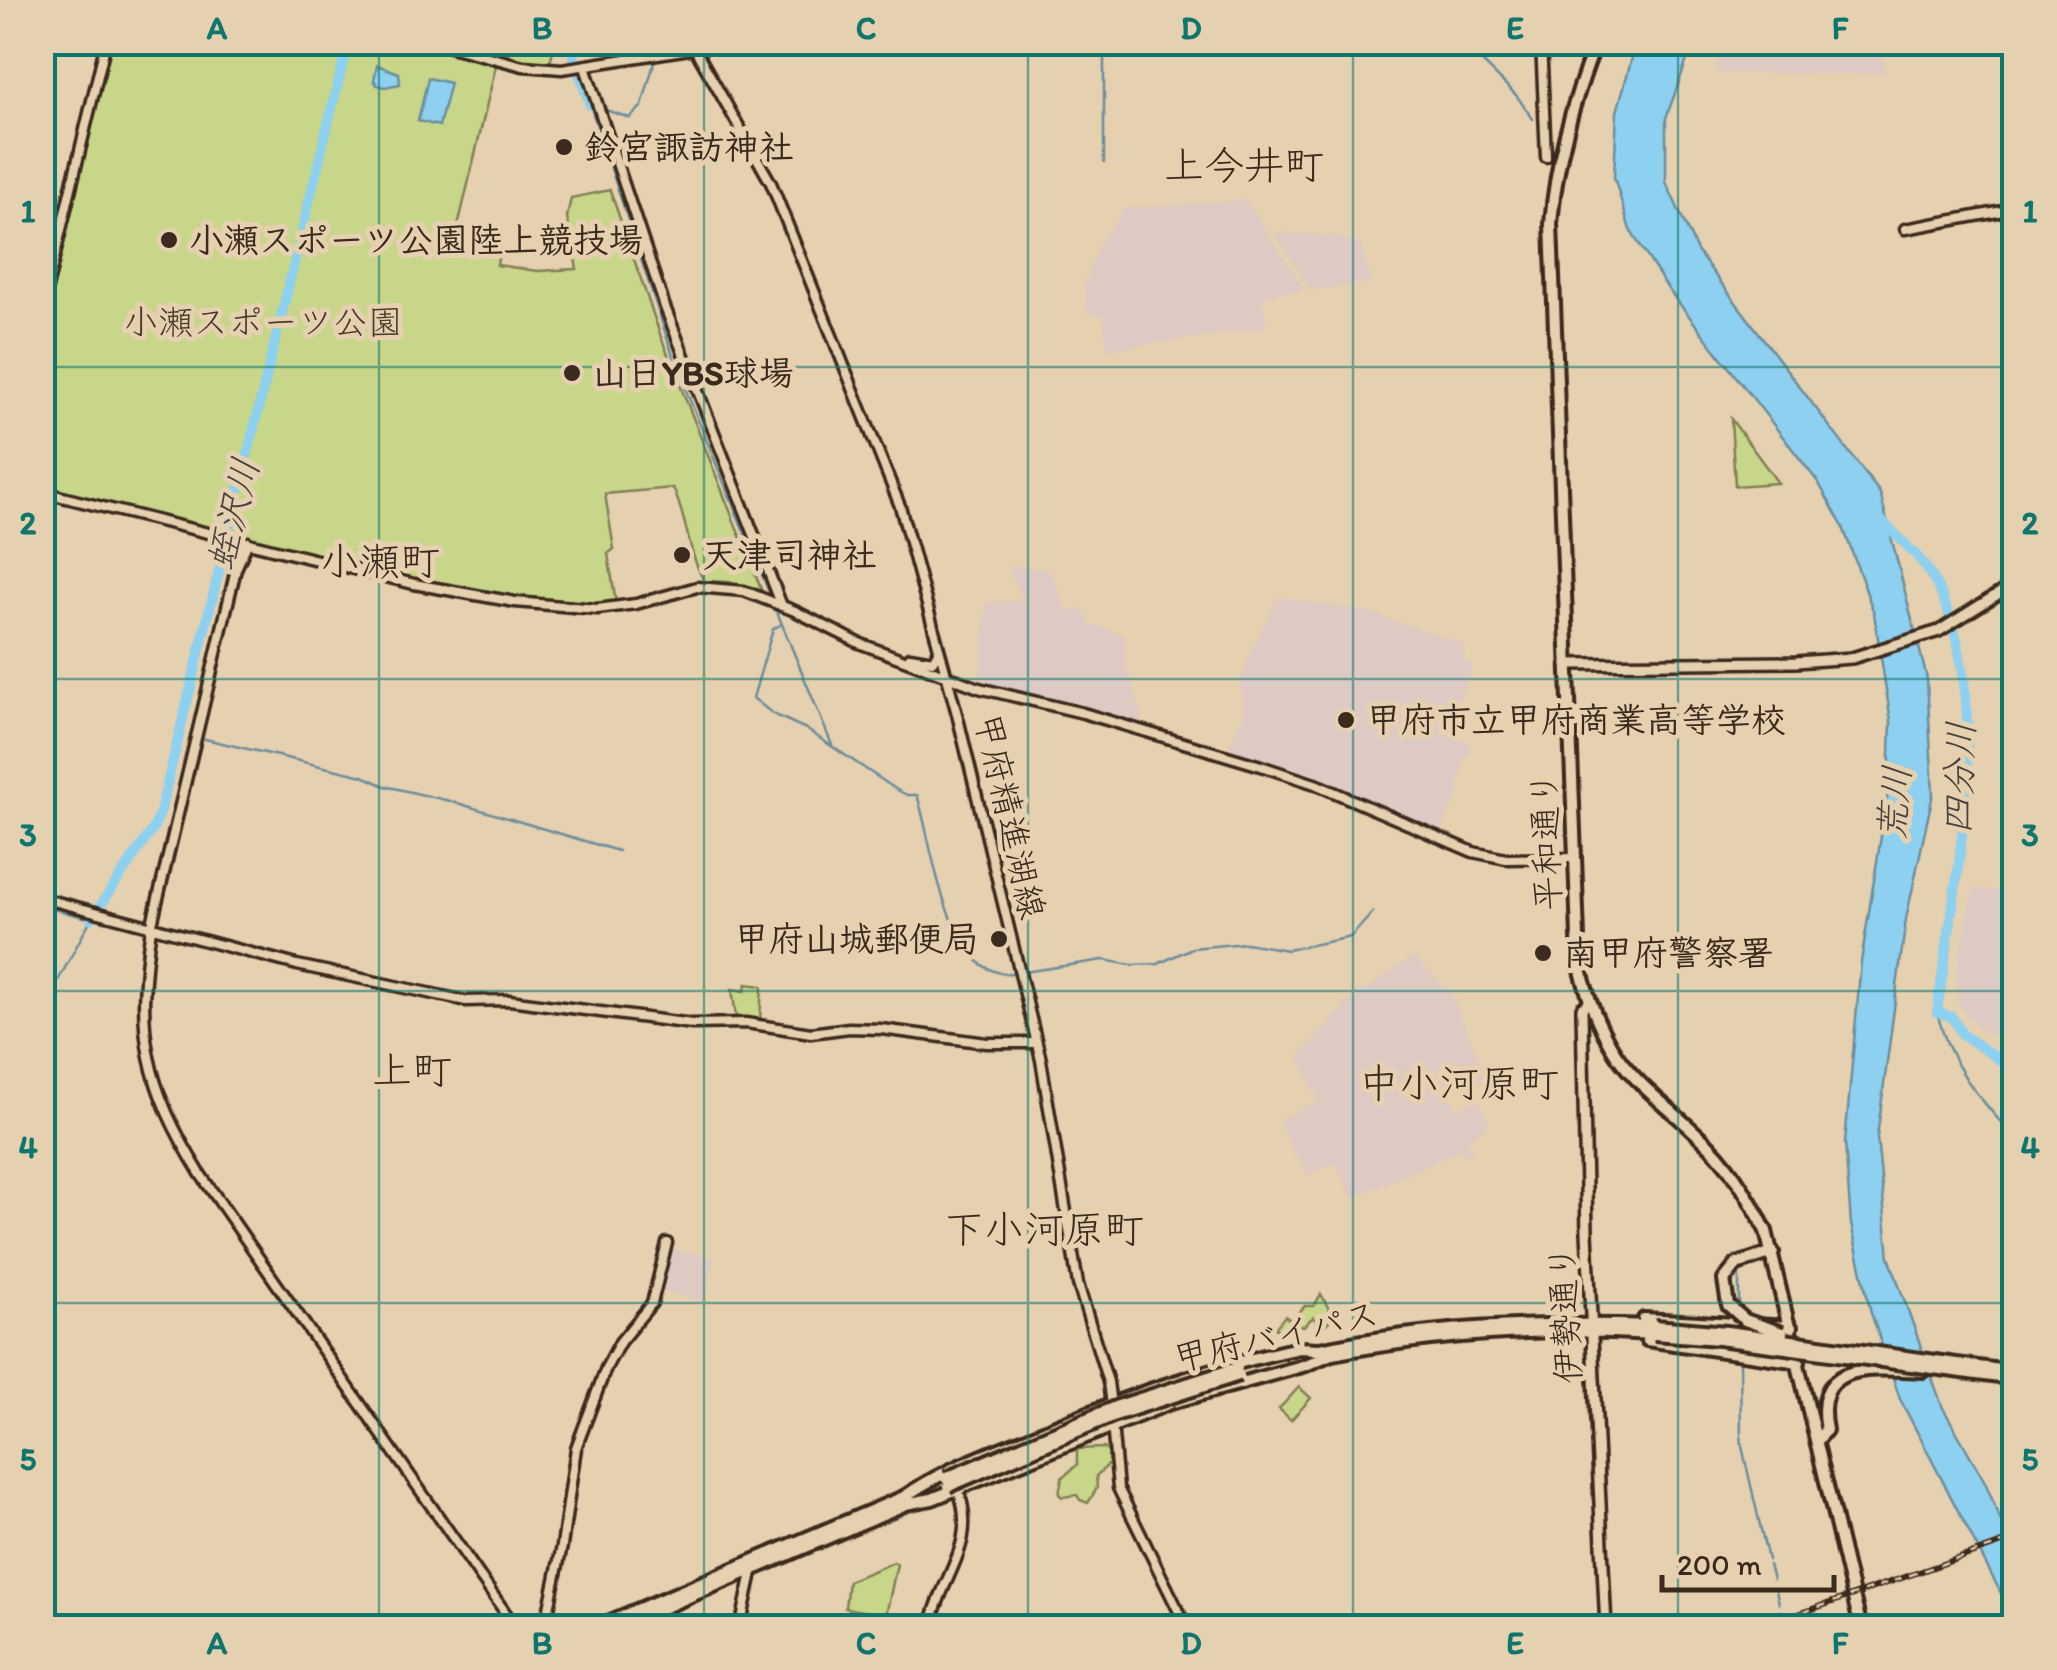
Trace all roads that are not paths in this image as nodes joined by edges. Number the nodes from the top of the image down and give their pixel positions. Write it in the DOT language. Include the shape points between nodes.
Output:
graph roads {
  1 [pos="106,42"];
  2 [pos="432,42"];
  3 [pos="734,42"];
  4 [pos="1541,42"];
  5 [pos="1596,42"];
  6 [pos="694,46"];
  7 [pos="580,68"];
  8 [pos="1546,157"];
  9 [pos="2014,210"];
  10 [pos="1905,229"];
  11 [pos="42,309"];
  12 [pos="42,492"];
  13 [pos="248,542"];
  14 [pos="2014,584"];
  15 [pos="777,604"];
  16 [pos="939,650"];
  17 [pos="901,658"];
  18 [pos="1567,664"];
  19 [pos="946,674"];
  20 [pos="1574,858"];
  21 [pos="42,898"];
  22 [pos="151,928"];
  23 [pos="1590,1002"];
  24 [pos="1036,1044"];
  25 [pos="667,1243"];
  26 [pos="1773,1252"];
  27 [pos="1595,1326"];
  28 [pos="1791,1327"];
  29 [pos="1655,1330"];
  30 [pos="1636,1333"];
  31 [pos="1861,1350"];
  32 [pos="1324,1352"];
  33 [pos="1799,1362"];
  34 [pos="1964,1372"];
  35 [pos="2014,1372"];
  36 [pos="2014,1379"];
  37 [pos="1111,1403"];
  38 [pos="1112,1424"];
  39 [pos="1818,1441"];
  40 [pos="951,1484"];
  41 [pos="905,1500"];
  42 [pos="754,1565"];
  43 [pos="516,1628"];
  44 [pos="545,1628"];
  45 [pos="594,1628"];
  46 [pos="616,1628"];
  47 [pos="740,1628"];
  48 [pos="930,1628"];
  49 [pos="1187,1628"];
  50 [pos="1606,1628"];
  51 [pos="1861,1628"];
  1 -- 11 [label="street"];
  2 -- 7 [label="street" via="540,69"];
  3 -- 6 [label="street"];
  4 -- 8 [label="street"];
  5 -- 18 [label="highway, 平和通り" via="1566,131 1551,224"];
  6 -- 7 [label="street"];
  6 -- 16 [label="street, 甲府精進湖線" via="760,160 822,305 890,475"];
  7 -- 15 [label="street"];
  9 -- 10 [label="street"];
  12 -- 13 [label="street"];
  13 -- 15 [label="street" via="515,602 596,609 697,587"];
  13 -- 22 [label="street" via="236,568"];
  14 -- 18 [label="main road" via="1940,631 1856,658"];
  15 -- 17 [label="street"];
  16 -- 17 [label="street" via="933,661"];
  16 -- 19 [label="street, 甲府精進湖線"];
  17 -- 19 [label="street"];
  18 -- 20 [label="highway, 平和通り"];
  19 -- 20 [label="street" via="1314,784 1473,852 1506,859"];
  19 -- 24 [label="street, 甲府精進湖線"];
  20 -- 23 [label="highway, 平和通り" via="1577,948"];
  21 -- 22 [label="street"];
  22 -- 24 [label="street" via="466,1002 502,1000 692,1024 746,1022 820,1033 895,1030"];
  22 -- 43 [label="street" via="144,1038 174,1130"];
  23 -- 26 [label="highway, 平和通り" via="1628,1070 1733,1174"];
  23 -- 27 [label="main road, 伊勢通り" via="1582,1013"];
  24 -- 37 [label="street, 甲府精進湖線" via="1078,1284"];
  25 -- 44 [label="street" via="652,1303 606,1368 576,1448"];
  26 -- 28 [label="highway, 平和通り"];
  26 -- 31 [label="highway, bridge" via="1736,1264 1724,1280 1728,1305 1773,1331"];
  27 -- 28 [label="highway" via="1608,1318"];
  27 -- 29 [label="highway, 甲府バイパス"];
  27 -- 30 [label="highway, 甲府バイパス"];
  27 -- 32 [label="highway, 甲府バイパス"];
  27 -- 50 [label="main road, 伊勢通り"];
  28 -- 33 [label="highway, 平和通り"];
  29 -- 30 [label="highway, 甲府バイパス"];
  29 -- 31 [label="highway, 甲府バイパス, bridge"];
  29 -- 34 [label="highway, 甲府バイパス, bridge"];
  30 -- 33 [label="highway" via="1643,1340"];
  31 -- 35 [label="highway, 甲府バイパス, bridge"];
  32 -- 37 [label="highway" via="1299,1348 1259,1357"];
  32 -- 38 [label="highway" via="1306,1365"];
  32 -- 40 [label="highway, 甲府バイパス, bridge" via="1115,1407"];
  33 -- 39 [label="highway, 平和通り"];
  34 -- 36 [label="highway, 甲府バイパス, bridge"];
  34 -- 39 [label="highway, bridge" via="1846,1374 1828,1386 1826,1430"];
  37 -- 38 [label="street, 甲府精進湖線"];
  37 -- 41 [label="highway" via="929,1480"];
  38 -- 40 [label="highway"];
  38 -- 49 [label="street, 甲府精進湖線" via="1118,1488"];
  39 -- 51 [label="highway, 平和通り"];
  40 -- 41 [label="highway, 甲府バイパス"];
  40 -- 48 [label="street" via="964,1507 966,1533"];
  41 -- 42 [label="highway, 甲府バイパス"];
  42 -- 45 [label="highway, 甲府バイパス"];
  42 -- 46 [label="highway, 甲府バイパス"];
  42 -- 47 [label="street"];
}
